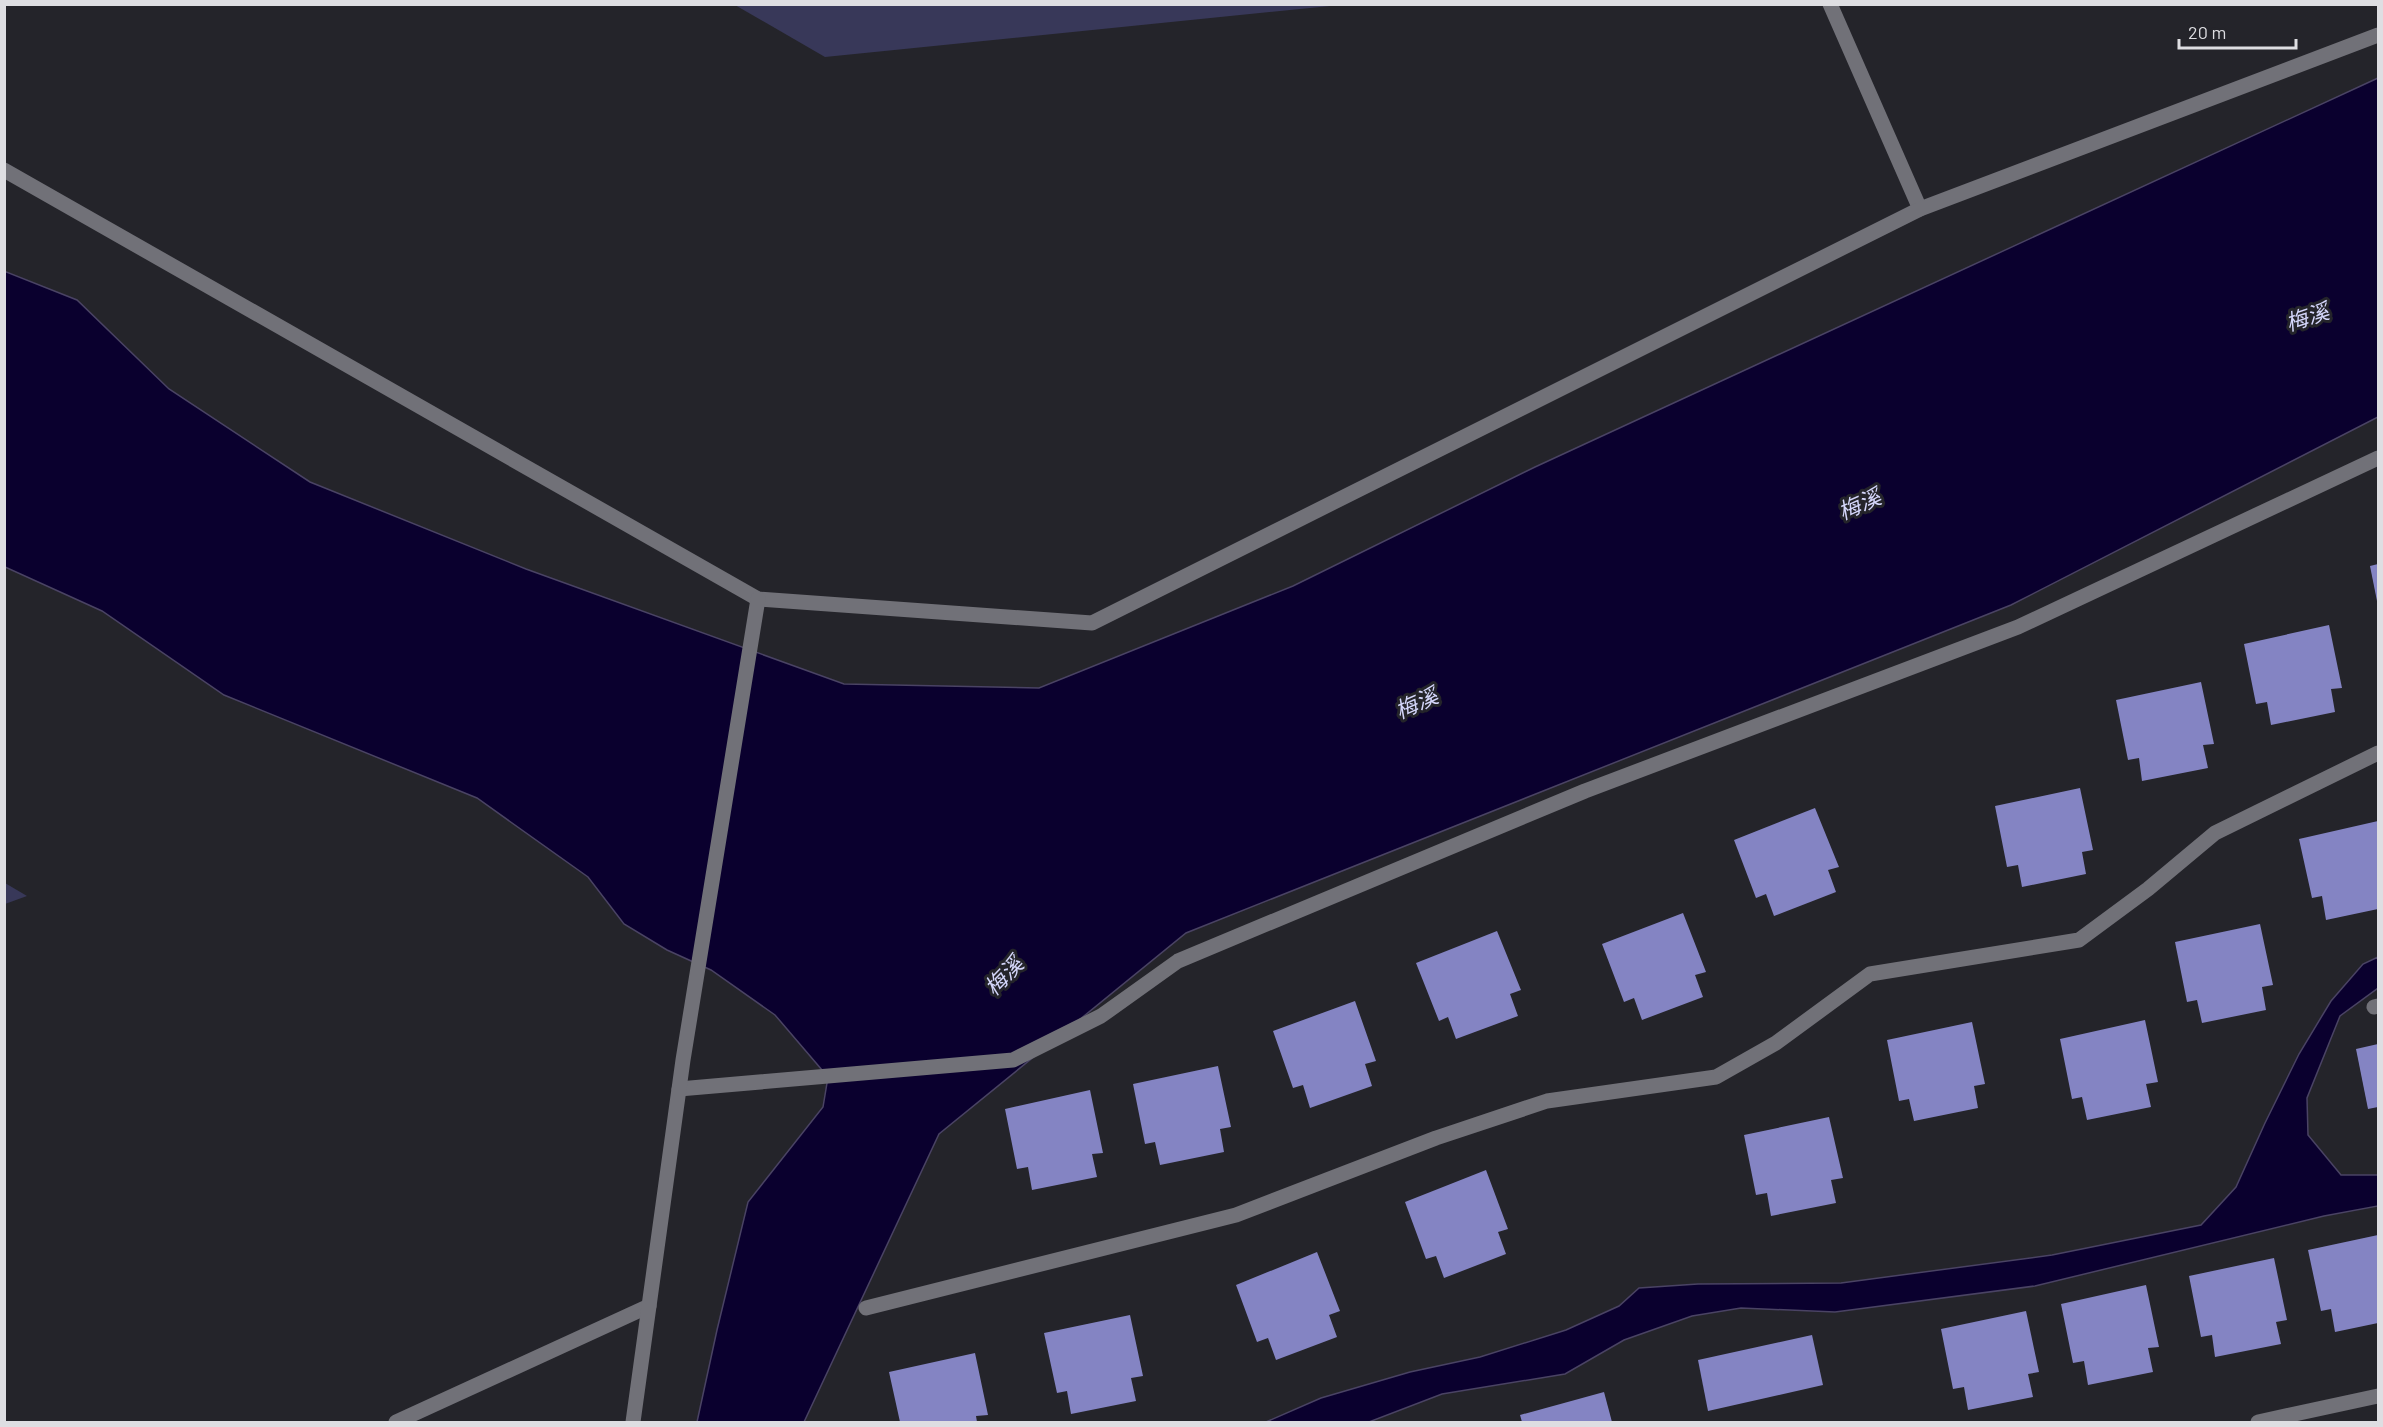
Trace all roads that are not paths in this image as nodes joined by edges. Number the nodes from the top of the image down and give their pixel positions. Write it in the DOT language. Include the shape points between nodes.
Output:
graph roads {
  1 [pos="1830,4"];
  2 [pos="2379,35"];
  3 [pos="4,170"];
  4 [pos="1920,209"];
  5 [pos="2379,458"];
  6 [pos="758,599"];
  7 [pos="2379,753"];
  8 [pos="679,1089"];
  9 [pos="649,1306"];
  10 [pos="866,1308"];
  11 [pos="2379,1396"];
  12 [pos="396,1422"];
  13 [pos="633,1422"];
  14 [pos="2258,1422"];
  1 -- 4 [label="street"];
  2 -- 4 [label="street"];
  3 -- 6 [label="street"];
  4 -- 6 [label="street" via="1092,623"];
  5 -- 8 [label="street" via="2018,627 1585,791 1178,961 1101,1016 1013,1060"];
  6 -- 8 [label="street"];
  7 -- 10 [label="street" via="2216,833 2079,940 1870,974 1776,1043 1716,1077 1546,1101 1436,1138 1236,1215"];
  8 -- 9 [label="street"];
  9 -- 12 [label="street"];
  9 -- 13 [label="street"];
  11 -- 14 [label="street"];
}
